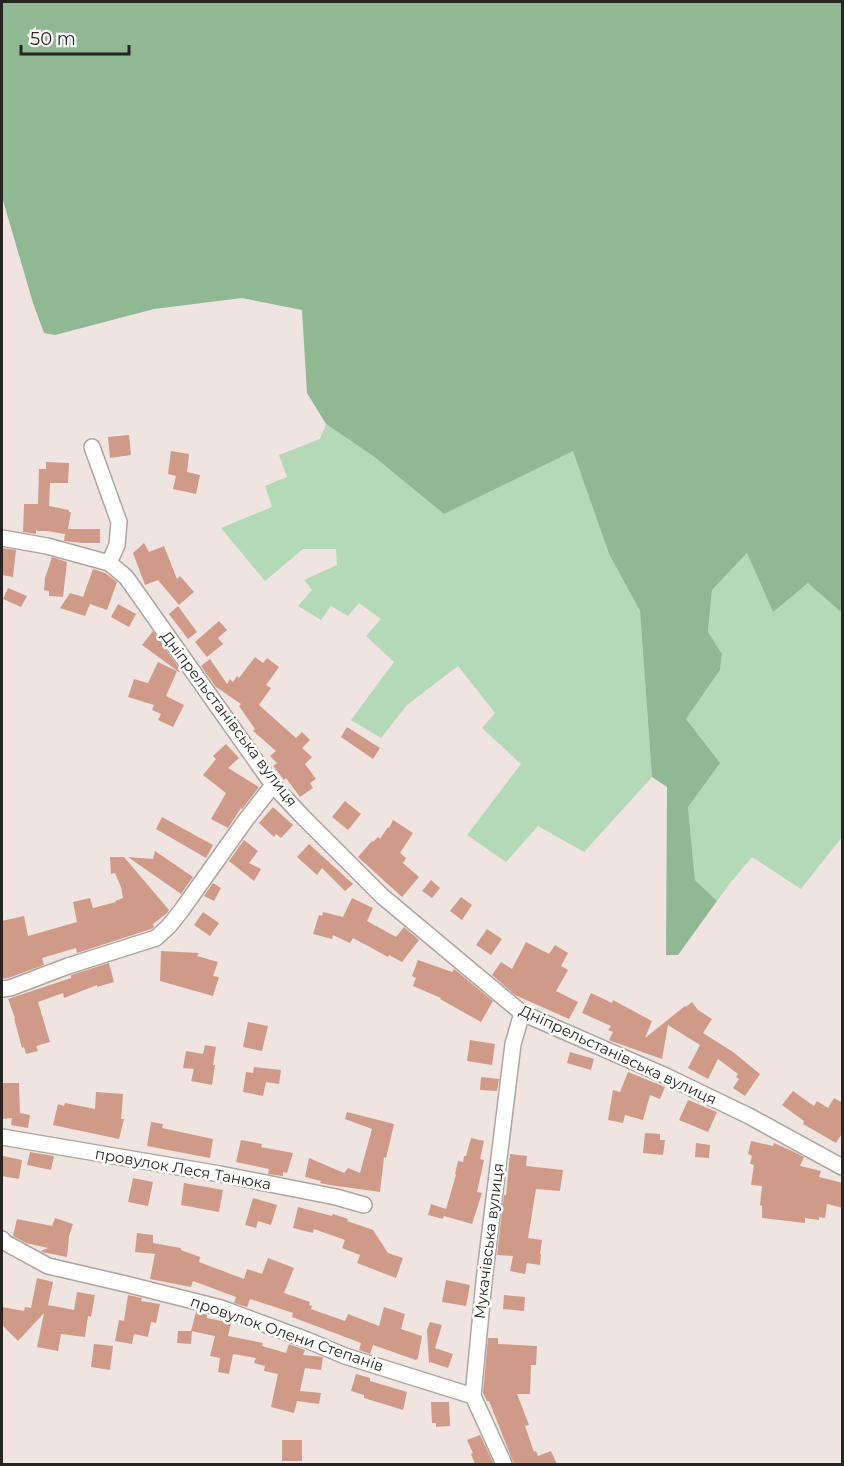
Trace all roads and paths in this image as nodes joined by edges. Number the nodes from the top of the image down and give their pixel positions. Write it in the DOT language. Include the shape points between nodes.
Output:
graph roads {
  1 [pos="92,447"];
  2 [pos="2,538"];
  3 [pos="109,563"];
  4 [pos="273,785"];
  5 [pos="2,989"];
  6 [pos="522,1013"];
  7 [pos="2,1137"];
  8 [pos="843,1167"];
  9 [pos="364,1204"];
  10 [pos="2,1239"];
  11 [pos="473,1396"];
  12 [pos="504,1464"];
  1 -- 3 [label="street" via="119,522 117,545"];
  2 -- 3 [label="street, Дніпрельстанівська вулиця"];
  3 -- 4 [label="street, Дніпрельстанівська вулиця" via="126,578"];
  4 -- 5 [label="street" via="181,911 156,938"];
  4 -- 6 [label="street, Дніпрельстанівська вулиця" via="382,896"];
  6 -- 8 [label="street, Дніпрельстанівська вулиця" via="666,1076"];
  6 -- 11 [label="street, Мукачівська вулиця" via="513,1044"];
  7 -- 9 [label="street, провулок Леся Танюка" via="220,1174"];
  10 -- 11 [label="street, провулок Олени Степанів" via="48,1266 220,1308 345,1356"];
  11 -- 12 [label="street, Мукачівська вулиця"];
}
